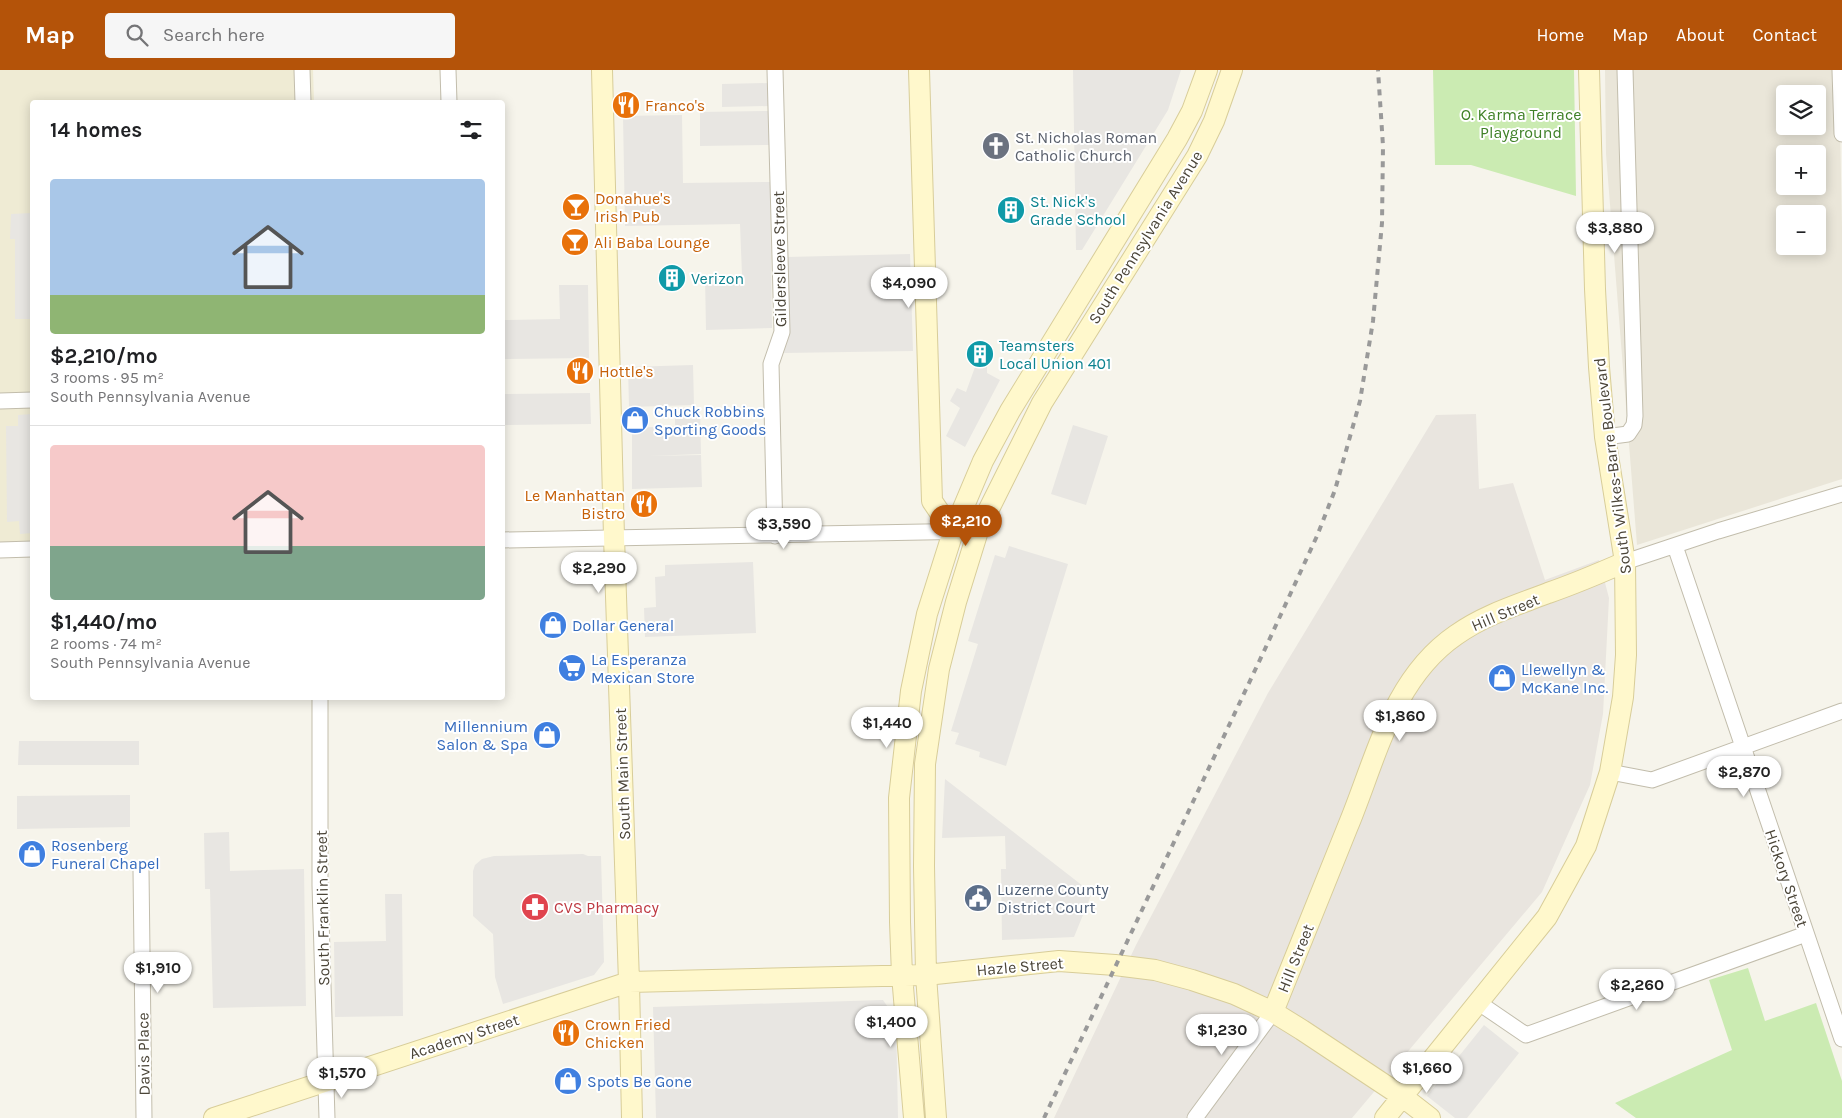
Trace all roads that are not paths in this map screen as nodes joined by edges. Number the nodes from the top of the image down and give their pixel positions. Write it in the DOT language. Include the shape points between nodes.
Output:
graph roads {
  1 [pos="302,70"];
  2 [pos="448,70"];
  3 [pos="602,70"];
  4 [pos="775,70"];
  5 [pos="919,70"];
  6 [pos="1208,70"];
  7 [pos="1232,70"];
  8 [pos="1589,70"];
  9 [pos="1625,70"];
  10 [pos="1840,70"];
  11 [pos="303,100"];
  12 [pos="449,100"];
  13 [pos="1842,134"];
  14 [pos="30,400"];
  15 [pos="0,401"];
  16 [pos="1605,437"];
  17 [pos="1842,494"];
  18 [pos="978,531"];
  19 [pos="952,532"];
  20 [pos="775,536"];
  21 [pos="614,537"];
  22 [pos="505,540"];
  23 [pos="1675,546"];
  24 [pos="30,549"];
  25 [pos="0,550"];
  26 [pos="1625,562"];
  27 [pos="320,700"];
  28 [pos="1842,711"];
  29 [pos="1743,748"];
  30 [pos="1610,772"];
  31 [pos="141,870"];
  32 [pos="1806,934"];
  33 [pos="902,975"];
  34 [pos="926,975"];
  35 [pos="629,982"];
  36 [pos="1479,1003"];
  37 [pos="1273,1012"];
  38 [pos="1842,1039"];
  39 [pos="326,1082"];
  40 [pos="1403,1097"];
  41 [pos="144,1118"];
  42 [pos="214,1118"];
  43 [pos="327,1118"];
  44 [pos="632,1118"];
  45 [pos="914,1118"];
  46 [pos="936,1118"];
  47 [pos="1195,1118"];
  48 [pos="1385,1118"];
  49 [pos="1430,1118"];
  1 -- 11 [label="street"];
  2 -- 12 [label="street"];
  3 -- 21 [label="main road, South Main Street"];
  4 -- 20 [label="street, Gildersleeve Street" via="782,332 771,364"];
  5 -- 19 [label="main road" via="932,501"];
  6 -- 19 [label="main road, South Pennsylvania Avenue" via="1177,139 1010,411 983,461"];
  7 -- 18 [label="main road, South Pennsylvania Avenue" via="1214,121 1196,156 1042,403"];
  8 -- 16 [label="main road, South Wilkes-Barre Boulevard" via="1595,289"];
  9 -- 16 [label="street" via="1635,416 1628,434"];
  10 -- 13 [label="street"];
  14 -- 15 [label="street"];
  16 -- 26 [label="main road, South Wilkes-Barre Boulevard"];
  17 -- 23 [label="street, Hill Street"];
  18 -- 19 [label="street"];
  18 -- 34 [label="main road, South Pennsylvania Avenue" via="939,669 925,764"];
  19 -- 20 [label="street"];
  19 -- 33 [label="main road, South Pennsylvania Avenue" via="927,614 910,691 899,798"];
  20 -- 21 [label="street"];
  21 -- 22 [label="street"];
  21 -- 35 [label="main road, South Main Street"];
  23 -- 26 [label="street, Hill Street"];
  23 -- 29 [label="street, Hickory Street"];
  24 -- 25 [label="street"];
  26 -- 30 [label="main road, South Wilkes-Barre Boulevard" via="1624,689"];
  26 -- 37 [label="main road, Hill Street" via="1484,618 1455,635 1431,655 1412,678 1394,707"];
  27 -- 39 [label="street, South Franklin Street" via="320,893"];
  28 -- 29 [label="street"];
  29 -- 30 [label="street" via="1652,780"];
  29 -- 32 [label="street, Hickory Street"];
  30 -- 36 [label="main road, South Wilkes-Barre Boulevard" via="1586,846 1568,882 1547,917"];
  31 -- 41 [label="street, Davis Place"];
  32 -- 36 [label="street" via="1526,1035"];
  32 -- 38 [label="street, Hickory Street"];
  33 -- 34 [label="main road, Hazle Street"];
  33 -- 35 [label="main road, Hazle Street"];
  33 -- 45 [label="main road, South Pennsylvania Avenue"];
  34 -- 37 [label="main road, Hazle Street" via="1059,961 1115,965 1155,970 1192,980"];
  34 -- 46 [label="main road, South Pennsylvania Avenue"];
  35 -- 39 [label="main road, Academy Street"];
  35 -- 44 [label="main road, South Main Street"];
  36 -- 40 [label="main road, South Wilkes-Barre Boulevard"];
  37 -- 40 [label="main road, Hazle Street"];
  37 -- 47 [label="street"];
  39 -- 42 [label="main road, Academy Street"];
  39 -- 43 [label="street, South Franklin Street"];
  40 -- 48 [label="main road, South Wilkes-Barre Boulevard"];
  40 -- 49 [label="main road, Hazle Street"];
}
